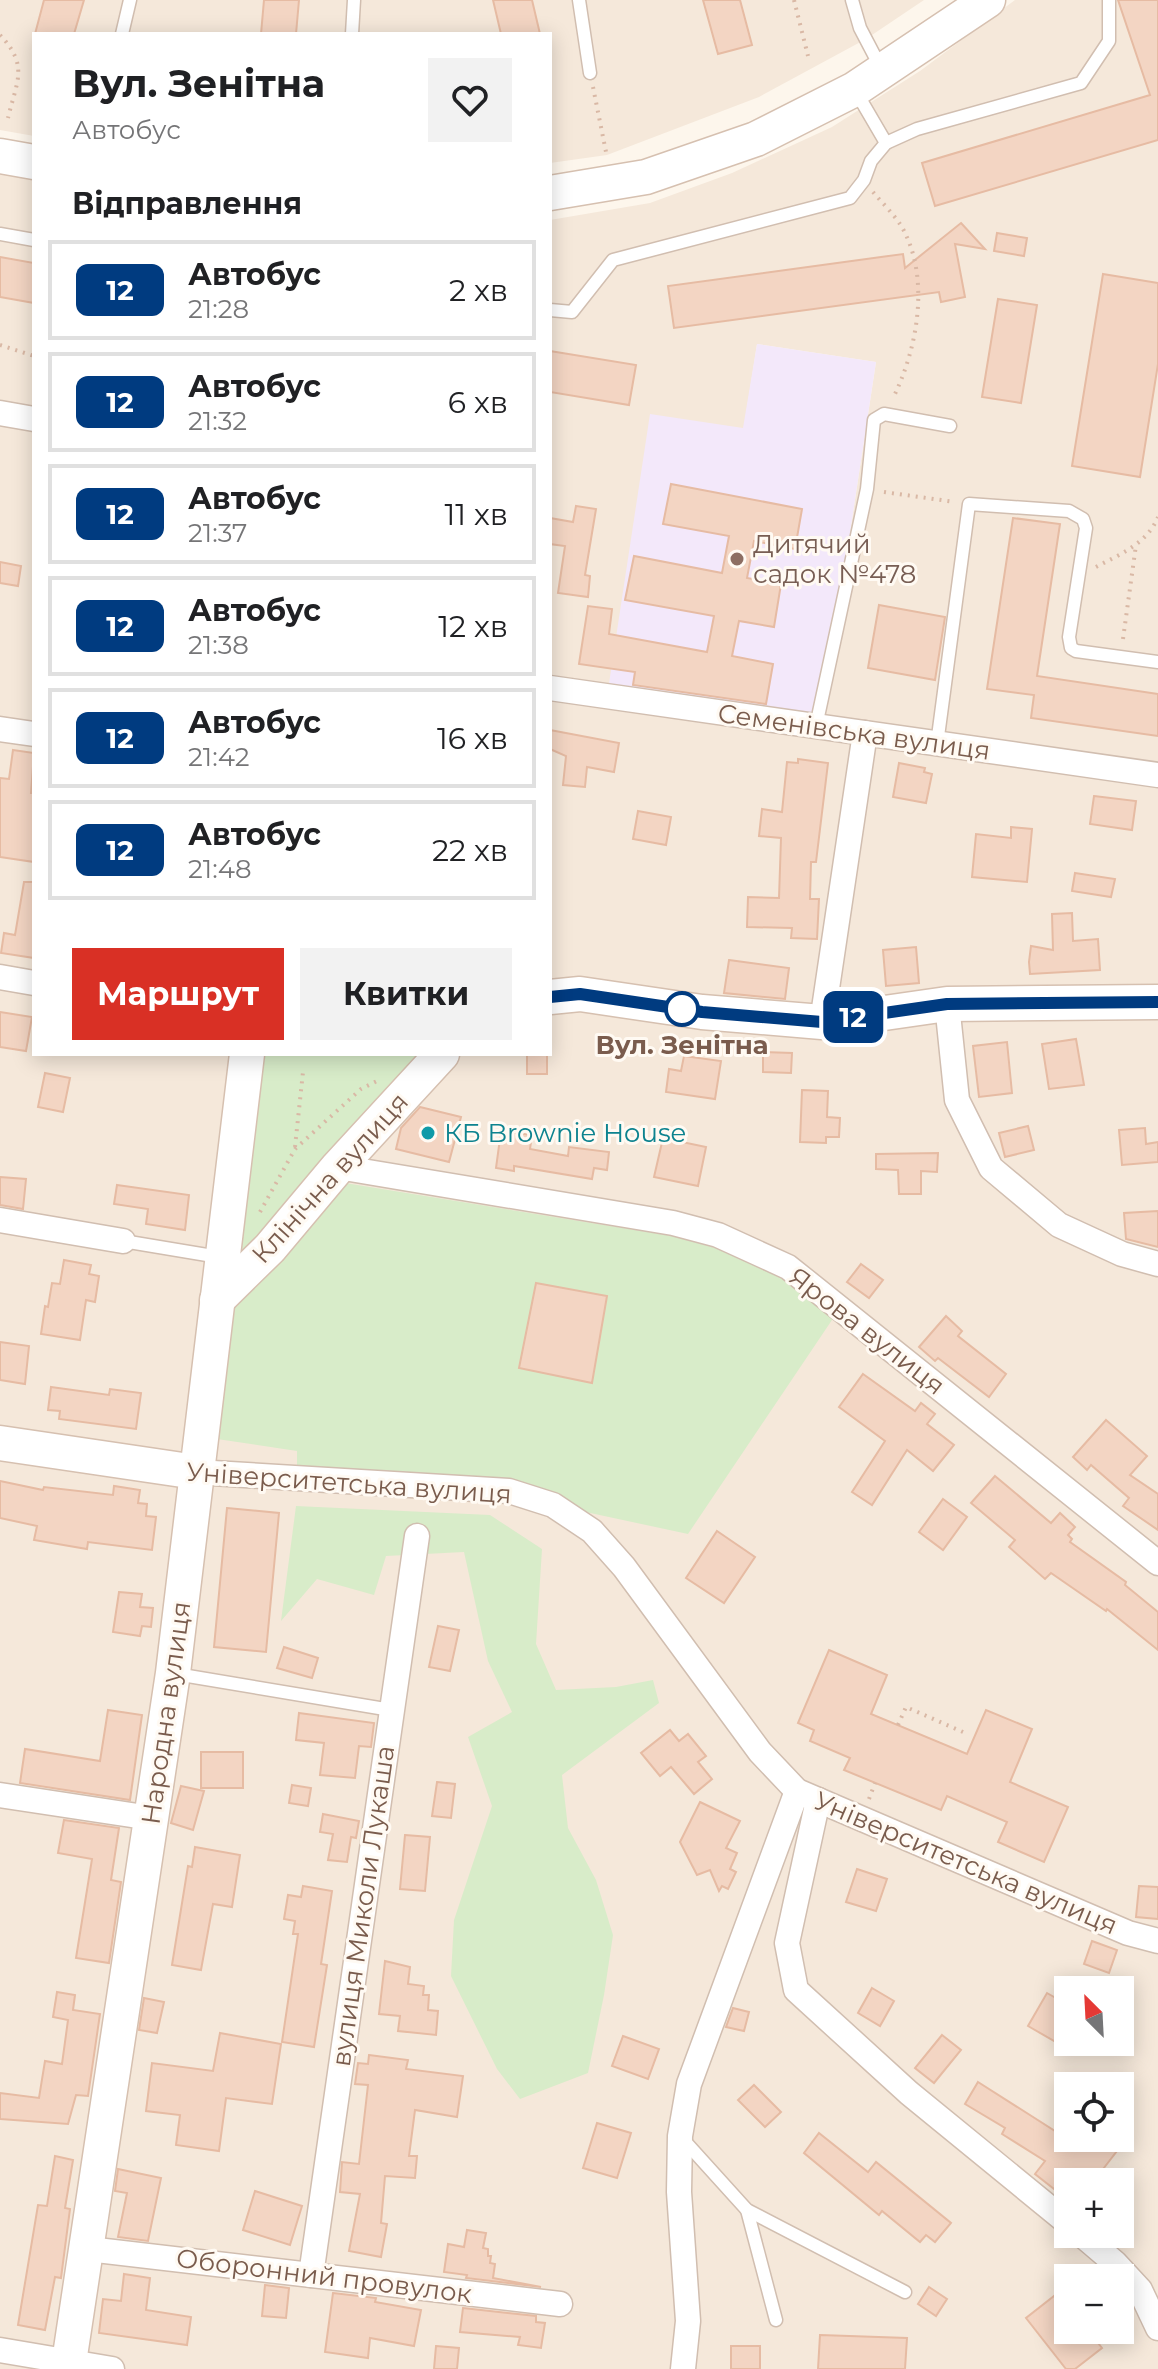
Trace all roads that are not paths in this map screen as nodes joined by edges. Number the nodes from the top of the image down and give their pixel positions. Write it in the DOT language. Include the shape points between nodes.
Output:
graph roads {
  1 [pos="130,0"];
  2 [pos="354,0"];
  3 [pos="579,0"];
  4 [pos="852,0"];
  5 [pos="988,0"];
  6 [pos="1109,0"];
  7 [pos="122,32"];
  8 [pos="352,32"];
  9 [pos="590,73"];
  10 [pos="868,80"];
  11 [pos="886,143"];
  12 [pos="0,156"];
  13 [pos="32,162"];
  14 [pos="552,193"];
  15 [pos="0,234"];
  16 [pos="32,240"];
  17 [pos="552,310"];
  18 [pos="0,413"];
  19 [pos="32,419"];
  20 [pos="950,426"];
  21 [pos="1158,662"];
  22 [pos="552,688"];
  23 [pos="816,726"];
  24 [pos="0,729"];
  25 [pos="865,733"];
  26 [pos="32,734"];
  27 [pos="937,744"];
  28 [pos="1158,775"];
  29 [pos="0,977"];
  30 [pos="32,983"];
  31 [pos="552,997"];
  32 [pos="1158,1002"];
  33 [pos="947,1004"];
  34 [pos="822,1022"];
  35 [pos="247,1056"];
  36 [pos="440,1056"];
  37 [pos="338,1167"];
  38 [pos="0,1220"];
  39 [pos="123,1241"];
  40 [pos="222,1257"];
  41 [pos="1158,1264"];
  42 [pos="217,1300"];
  43 [pos="0,1443"];
  44 [pos="196,1472"];
  45 [pos="417,1536"];
  46 [pos="1158,1563"];
  47 [pos="173,1673"];
  48 [pos="391,1710"];
  49 [pos="0,1795"];
  50 [pos="808,1795"];
  51 [pos="151,1818"];
  52 [pos="1158,1941"];
  53 [pos="680,2136"];
  54 [pos="747,2210"];
  55 [pos="1054,2212"];
  56 [pos="1097,2248"];
  57 [pos="88,2249"];
  58 [pos="311,2275"];
  59 [pos="905,2292"];
  60 [pos="560,2304"];
  61 [pos="776,2320"];
  62 [pos="1158,2328"];
  63 [pos="0,2350"];
  64 [pos="70,2365"];
  65 [pos="112,2369"];
  66 [pos="683,2369"];
  1 -- 7 [label="lane"];
  2 -- 8 [label="lane"];
  3 -- 9 [label="lane"];
  4 -- 10 [label="lane"];
  5 -- 10 [label="street"];
  6 -- 11 [label="lane" via="1109,41 1081,83 917,129"];
  10 -- 11 [label="lane"];
  10 -- 14 [label="street" via="756,139 694,162 612,184"];
  11 -- 17 [label="lane" via="850,198 613,260 572,312"];
  12 -- 13 [label="street"];
  15 -- 16 [label="lane"];
  18 -- 19 [label="street"];
  20 -- 23 [label="lane" via="884,414 874,420 867,489"];
  21 -- 27 [label="lane" via="1071,648 1086,528 1079,517 1069,511 969,504"];
  22 -- 23 [label="street, Семенівська вулиця"];
  23 -- 25 [label="street, Семенівська вулиця"];
  24 -- 26 [label="street"];
  25 -- 27 [label="street, Семенівська вулиця"];
  25 -- 34 [label="street"];
  27 -- 28 [label="street, Семенівська вулиця"];
  29 -- 30 [label="street"];
  31 -- 34 [label="street" via="580,994"];
  32 -- 33 [label="street"];
  33 -- 34 [label="street"];
  33 -- 41 [label="street" via="957,1100 991,1168 1059,1225"];
  35 -- 40 [label="street, Народна вулиця"];
  36 -- 37 [label="street, Клінічна вулиця"];
  37 -- 42 [label="street, Клінічна вулиця" via="270,1248"];
  37 -- 46 [label="street, Ярова вулиця" via="673,1223 718,1235 788,1267"];
  38 -- 39 [label="street"];
  39 -- 40 [label="lane"];
  40 -- 42 [label="street, Народна вулиця"];
  42 -- 44 [label="street, Народна вулиця"];
  43 -- 44 [label="street, Університетська вулиця"];
  44 -- 47 [label="street, Народна вулиця"];
  44 -- 50 [label="street, Університетська вулиця" via="509,1491 553,1505 592,1531 624,1567 760,1752"];
  45 -- 48 [label="street, вулиця Миколи Лукаша"];
  47 -- 48 [label="lane"];
  47 -- 51 [label="street, Народна вулиця"];
  48 -- 58 [label="street, вулиця Миколи Лукаша"];
  49 -- 51 [label="street"];
  50 -- 52 [label="street, Університетська вулиця" via="1128,1933"];
  50 -- 53 [label="street" via="689,2084"];
  50 -- 55 [label="street" via="787,1943 796,1990 909,2093"];
  51 -- 57 [label="street, Народна вулиця"];
  53 -- 54 [label="lane"];
  53 -- 66 [label="street" via="688,2321"];
  54 -- 59 [label="lane"];
  54 -- 61 [label="lane"];
  56 -- 62 [label="street" via="1140,2290"];
  57 -- 58 [label="street, Оборонний провулок"];
  57 -- 64 [label="street, Народна вулиця"];
  58 -- 60 [label="street, Оборонний провулок"];
  63 -- 64 [label="street"];
  64 -- 65 [label="street"];
}
